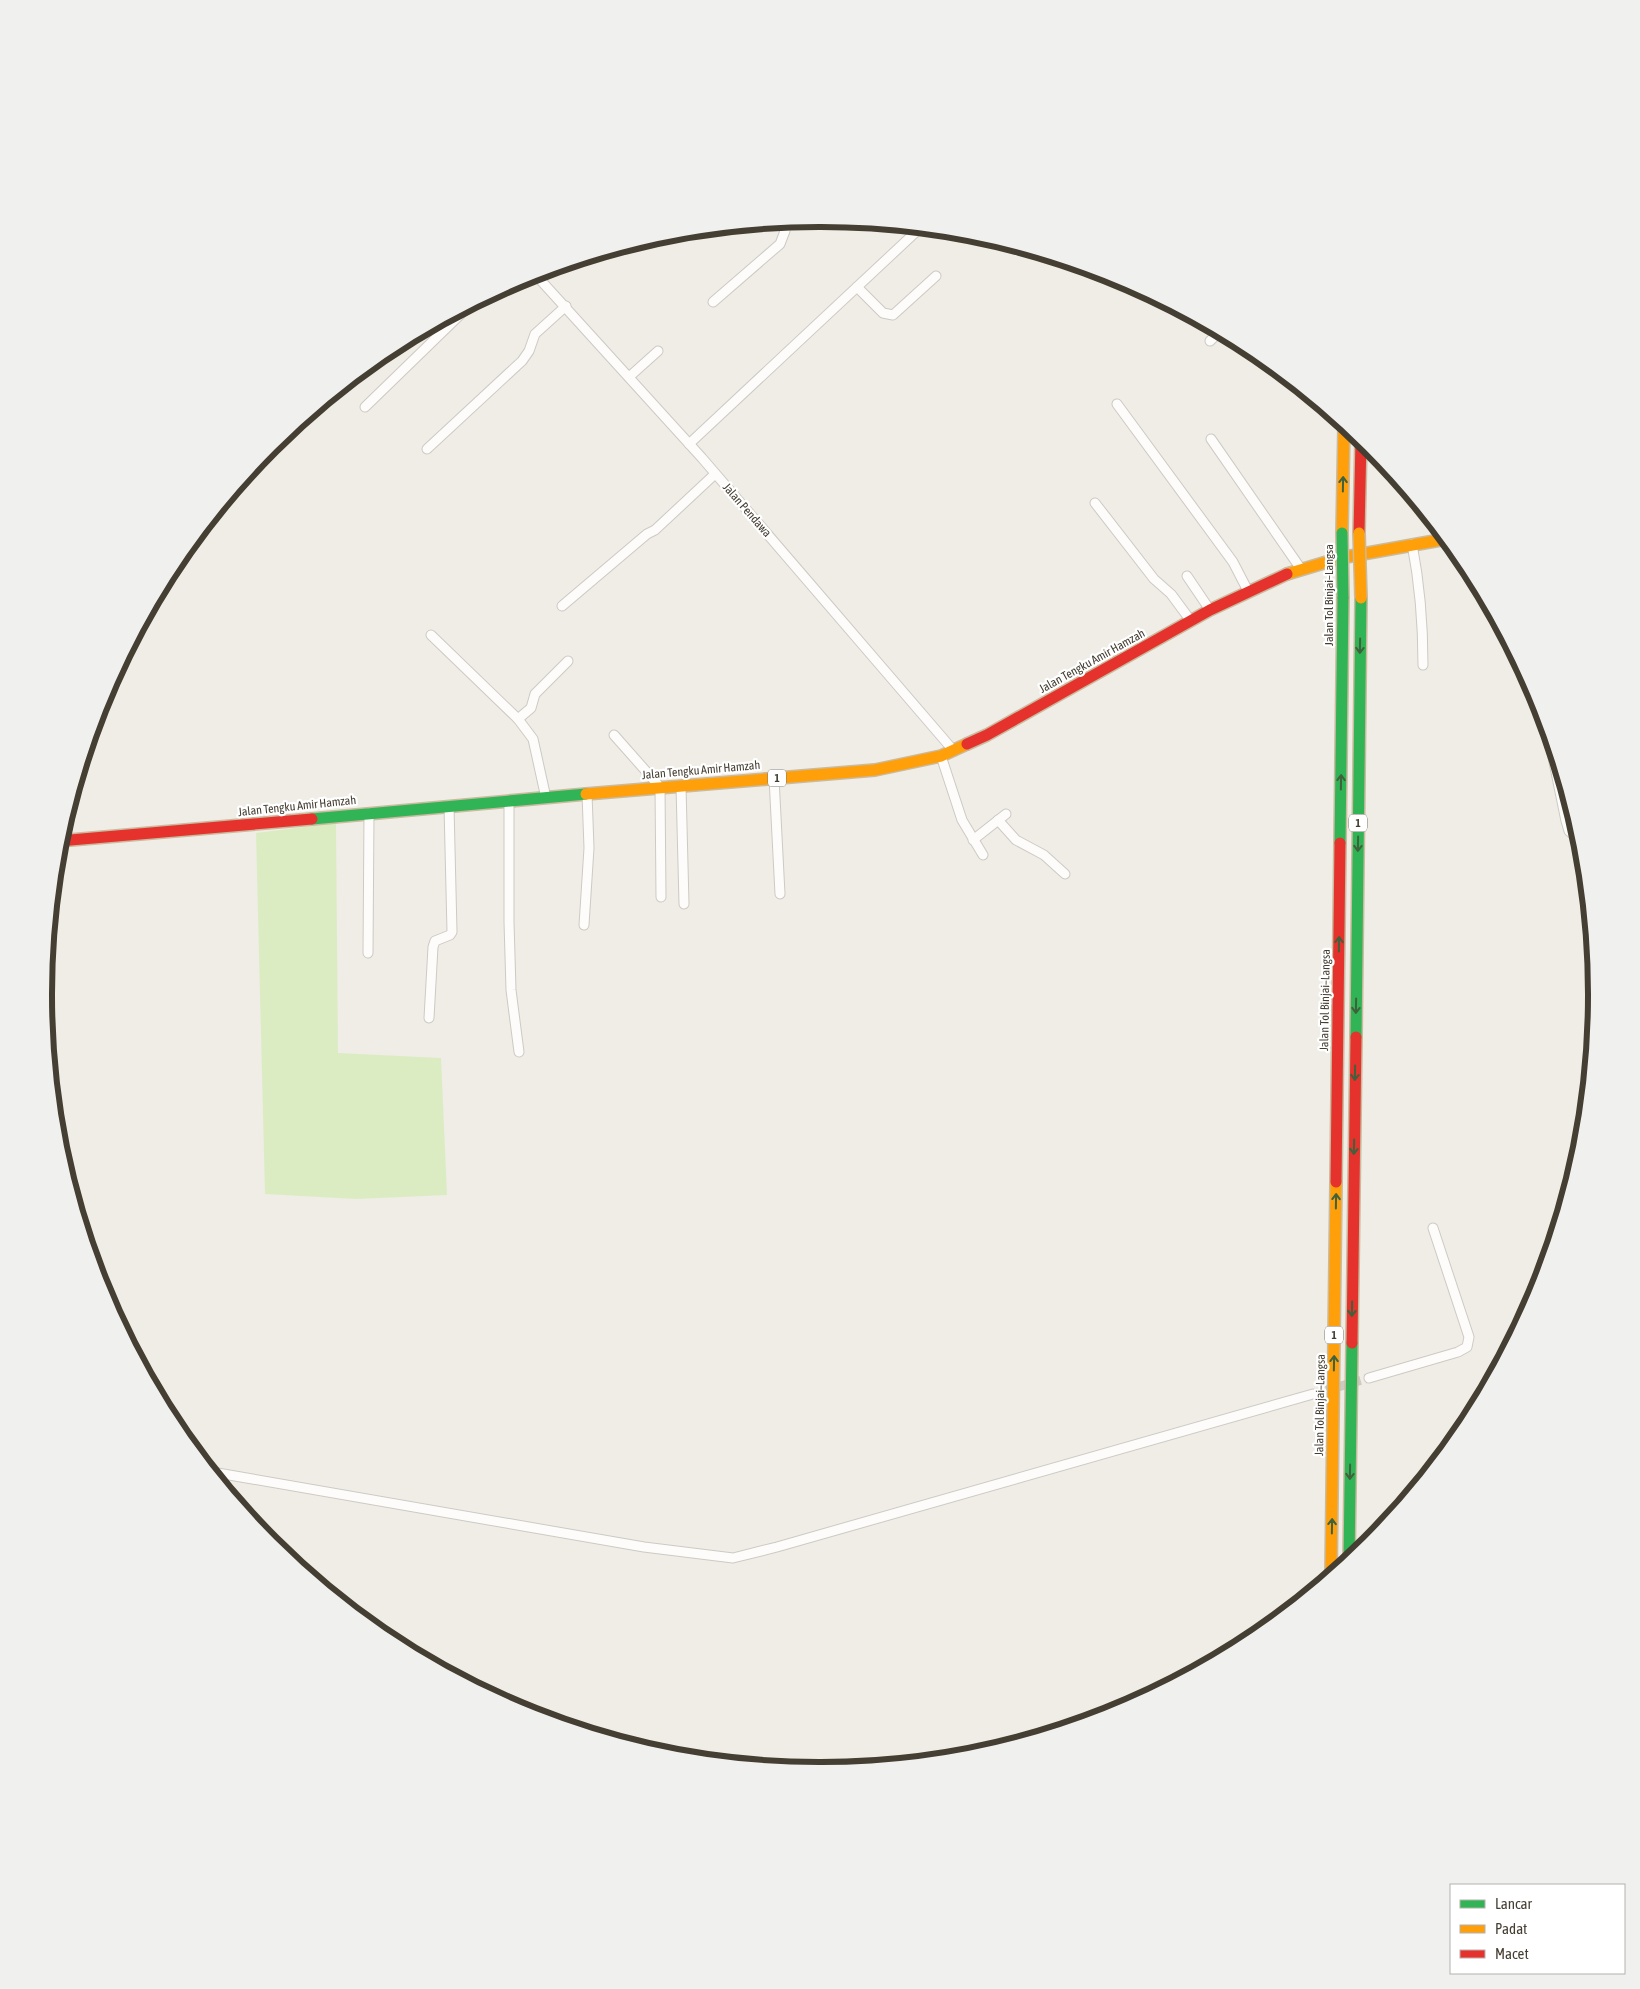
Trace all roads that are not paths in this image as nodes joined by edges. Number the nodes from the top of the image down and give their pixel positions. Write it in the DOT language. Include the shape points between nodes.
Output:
graph roads {
  1 [pos="784,228"];
  2 [pos="915,234"];
  3 [pos="936,276"];
  4 [pos="541,280"];
  5 [pos="857,287"];
  6 [pos="713,302"];
  7 [pos="566,306"];
  8 [pos="454,320"];
  9 [pos="1214,336"];
  10 [pos="1210,341"];
  11 [pos="658,351"];
  12 [pos="629,377"];
  13 [pos="1117,404"];
  14 [pos="365,407"];
  15 [pos="1344,434"];
  16 [pos="1211,440"];
  17 [pos="689,444"];
  18 [pos="427,449"];
  19 [pos="1361,450"];
  20 [pos="715,474"];
  21 [pos="1095,503"];
  22 [pos="1438,540"];
  23 [pos="1412,544"];
  24 [pos="1302,569"];
  25 [pos="1187,576"];
  26 [pos="1248,591"];
  27 [pos="562,606"];
  28 [pos="1210,610"];
  29 [pos="1191,621"];
  30 [pos="431,635"];
  31 [pos="568,661"];
  32 [pos="1423,665"];
  33 [pos="518,719"];
  34 [pos="614,735"];
  35 [pos="953,750"];
  36 [pos="940,756"];
  37 [pos="774,778"];
  38 [pos="681,786"];
  39 [pos="660,787"];
  40 [pos="587,794"];
  41 [pos="1561,797"];
  42 [pos="546,798"];
  43 [pos="508,802"];
  44 [pos="449,806"];
  45 [pos="369,813"];
  46 [pos="1006,814"];
  47 [pos="998,820"];
  48 [pos="1570,832"];
  49 [pos="68,840"];
  50 [pos="973,840"];
  51 [pos="983,855"];
  52 [pos="1065,874"];
  53 [pos="780,894"];
  54 [pos="661,897"];
  55 [pos="684,904"];
  56 [pos="584,925"];
  57 [pos="368,953"];
  58 [pos="429,1018"];
  59 [pos="519,1052"];
  60 [pos="1433,1228"];
  61 [pos="1369,1378"];
  62 [pos="1313,1394"];
  63 [pos="220,1473"];
  64 [pos="1349,1550"];
  65 [pos="1331,1567"];
  1 -- 6 [label="street" via="780,244"];
  2 -- 5 [label="street"];
  3 -- 5 [label="street" via="893,315 883,313"];
  4 -- 7 [label="street, Jalan Pendawa"];
  5 -- 17 [label="street"];
  7 -- 12 [label="street, Jalan Pendawa"];
  7 -- 18 [label="street" via="535,334 522,361"];
  8 -- 14 [label="street"];
  9 -- 10 [label="street"];
  11 -- 12 [label="street"];
  12 -- 17 [label="street, Jalan Pendawa"];
  13 -- 26 [label="street" via="1233,562"];
  65 -- 15 [label="highway, Jalan Tol Binjai–Langsa / 1, one-way, bridge"];
  16 -- 24 [label="street"];
  17 -- 20 [label="street, Jalan Pendawa"];
  19 -- 64 [label="highway, 1, one-way, bridge"];
  20 -- 27 [label="street" via="655,530"];
  20 -- 35 [label="street, Jalan Pendawa"];
  21 -- 29 [label="street"];
  22 -- 23 [label="highway, Jalan Tengku Amir Hamzah / 1"];
  23 -- 24 [label="highway, Jalan Tengku Amir Hamzah / 1"];
  23 -- 32 [label="street" via="1422,609"];
  24 -- 26 [label="highway, Jalan Tengku Amir Hamzah / 1"];
  25 -- 28 [label="street"];
  26 -- 28 [label="highway, Jalan Tengku Amir Hamzah / 1"];
  28 -- 29 [label="highway, Jalan Tengku Amir Hamzah / 1"];
  29 -- 35 [label="highway, Jalan Tengku Amir Hamzah / 1" via="987,735"];
  30 -- 33 [label="street"];
  31 -- 33 [label="street" via="535,694 531,708"];
  33 -- 42 [label="street" via="533,739"];
  34 -- 39 [label="street"];
  35 -- 36 [label="highway, Jalan Tengku Amir Hamzah / 1"];
  36 -- 37 [label="highway, Jalan Tengku Amir Hamzah / 1" via="891,768"];
  36 -- 50 [label="street" via="957,810"];
  37 -- 38 [label="highway, Jalan Tengku Amir Hamzah / 1"];
  37 -- 53 [label="street"];
  38 -- 39 [label="highway, Jalan Tengku Amir Hamzah / 1"];
  38 -- 55 [label="street"];
  39 -- 40 [label="highway, Jalan Tengku Amir Hamzah / 1"];
  39 -- 54 [label="street"];
  40 -- 42 [label="highway, Jalan Tengku Amir Hamzah / 1"];
  40 -- 56 [label="street" via="589,848"];
  41 -- 48 [label="street"];
  42 -- 43 [label="highway, Jalan Tengku Amir Hamzah / 1"];
  43 -- 44 [label="highway, Jalan Tengku Amir Hamzah / 1"];
  43 -- 59 [label="street" via="509,922"];
  44 -- 45 [label="highway, Jalan Tengku Amir Hamzah / 1"];
  44 -- 58 [label="street" via="452,932 436,941 433,947"];
  45 -- 49 [label="highway, Jalan Tengku Amir Hamzah / 1"];
  45 -- 57 [label="street"];
  46 -- 47 [label="street"];
  47 -- 50 [label="street"];
  47 -- 52 [label="street" via="1016,840 1044,855"];
  50 -- 51 [label="street"];
  60 -- 61 [label="street" via="1470,1337 1467,1347"];
  62 -- 63 [label="street" via="733,1558 644,1547"];
}
